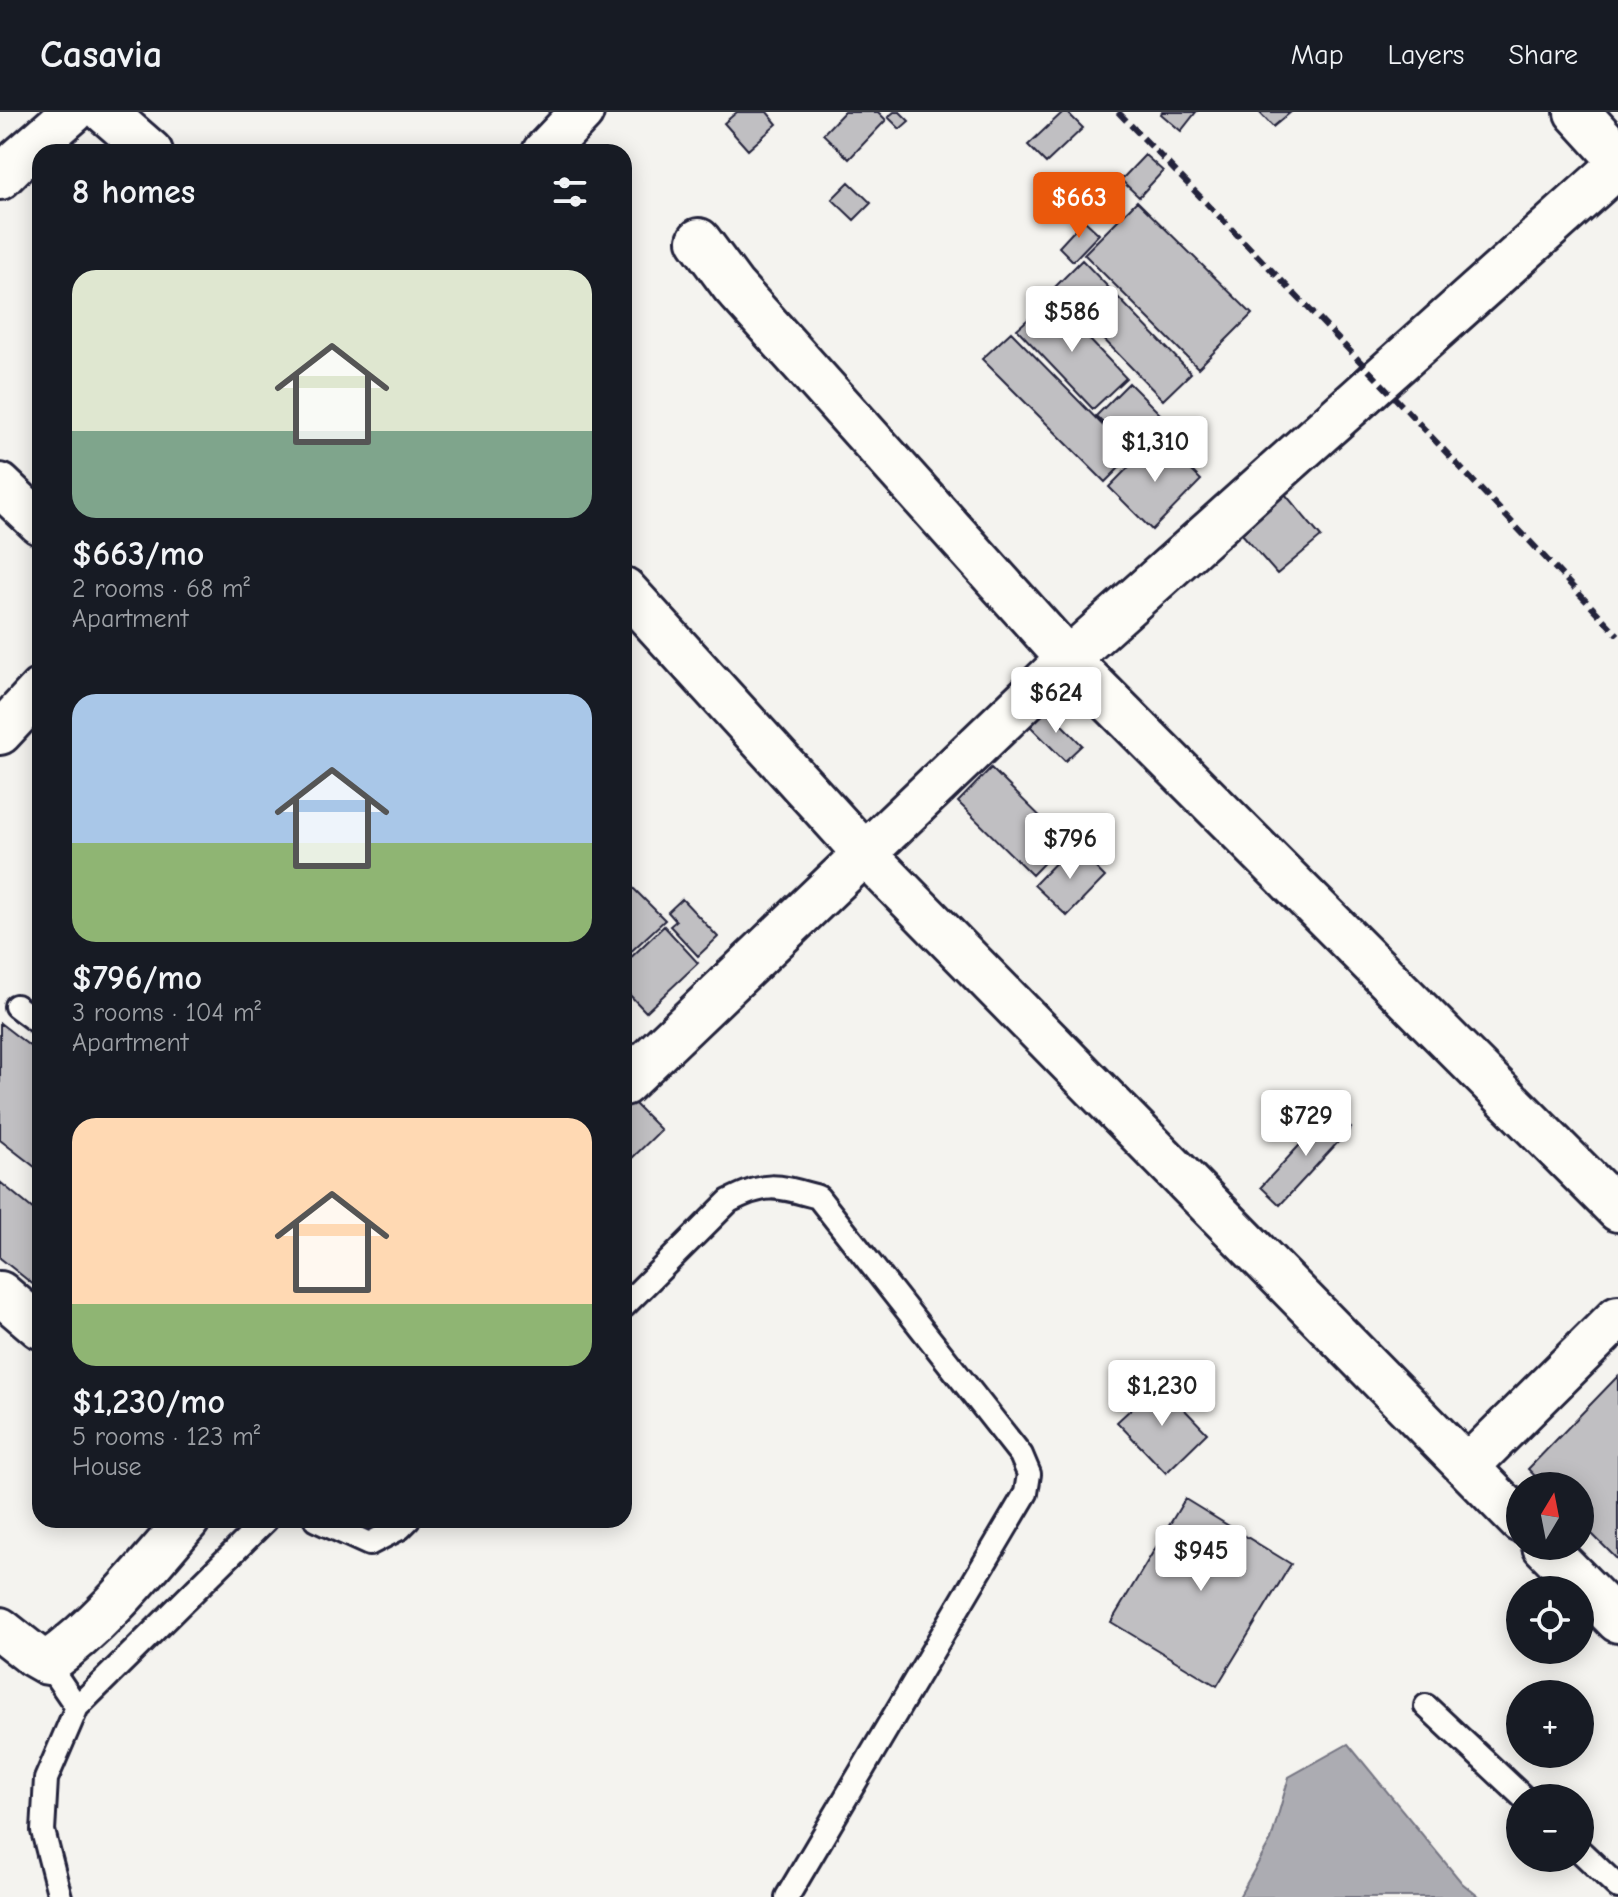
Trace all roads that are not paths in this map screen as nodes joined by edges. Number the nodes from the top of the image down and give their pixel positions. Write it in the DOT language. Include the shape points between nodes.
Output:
graph roads {
  1 [pos="73,112"];
  2 [pos="105,112"];
  3 [pos="582,112"];
  4 [pos="1577,112"];
  5 [pos="36,144"];
  6 [pos="142,144"];
  7 [pos="552,144"];
  8 [pos="32,148"];
  9 [pos="1618,157"];
  10 [pos="1618,166"];
  11 [pos="0,178"];
  12 [pos="699,240"];
  13 [pos="0,485"];
  14 [pos="32,515"];
  15 [pos="632,598"];
  16 [pos="1068,659"];
  17 [pos="32,699"];
  18 [pos="0,733"];
  19 [pos="865,854"];
  20 [pos="16,1006"];
  21 [pos="32,1018"];
  22 [pos="632,1071"];
  23 [pos="1618,1210"];
  24 [pos="0,1293"];
  25 [pos="632,1298"];
  26 [pos="1618,1317"];
  27 [pos="32,1320"];
  28 [pos="1467,1467"];
  29 [pos="1506,1507"];
  30 [pos="181,1528"];
  31 [pos="258,1528"];
  32 [pos="334,1528"];
  33 [pos="400,1528"];
  34 [pos="1558,1560"];
  35 [pos="1618,1621"];
  36 [pos="0,1629"];
  37 [pos="47,1663"];
  38 [pos="1426,1706"];
  39 [pos="77,1707"];
  40 [pos="1509,1784"];
  41 [pos="1594,1864"];
  42 [pos="1618,1887"];
  43 [pos="60,1897"];
  44 [pos="787,1897"];
  1 -- 5 [label="street"];
  2 -- 6 [label="street"];
  3 -- 7 [label="street"];
  4 -- 9 [label="highway"];
  8 -- 11 [label="street"];
  10 -- 16 [label="street"];
  12 -- 16 [label="street" via="733,286"];
  13 -- 14 [label="street"];
  15 -- 19 [label="street"];
  16 -- 19 [label="street"];
  16 -- 23 [label="street"];
  17 -- 18 [label="street"];
  19 -- 22 [label="street"];
  19 -- 28 [label="street"];
  20 -- 21 [label="lane"];
  24 -- 27 [label="street"];
  25 -- 44 [label="lane" via="729,1201 776,1185 818,1197 1021,1455 1029,1474 1026,1493"];
  26 -- 28 [label="street"];
  28 -- 29 [label="street"];
  30 -- 37 [label="street" via="123,1597"];
  31 -- 39 [label="lane"];
  32 -- 33 [label="lane" via="369,1544"];
  34 -- 35 [label="street"];
  36 -- 37 [label="street"];
  37 -- 39 [label="lane"];
  38 -- 40 [label="lane"];
  39 -- 43 [label="lane" via="46,1779 43,1831"];
  41 -- 42 [label="lane"];
}
